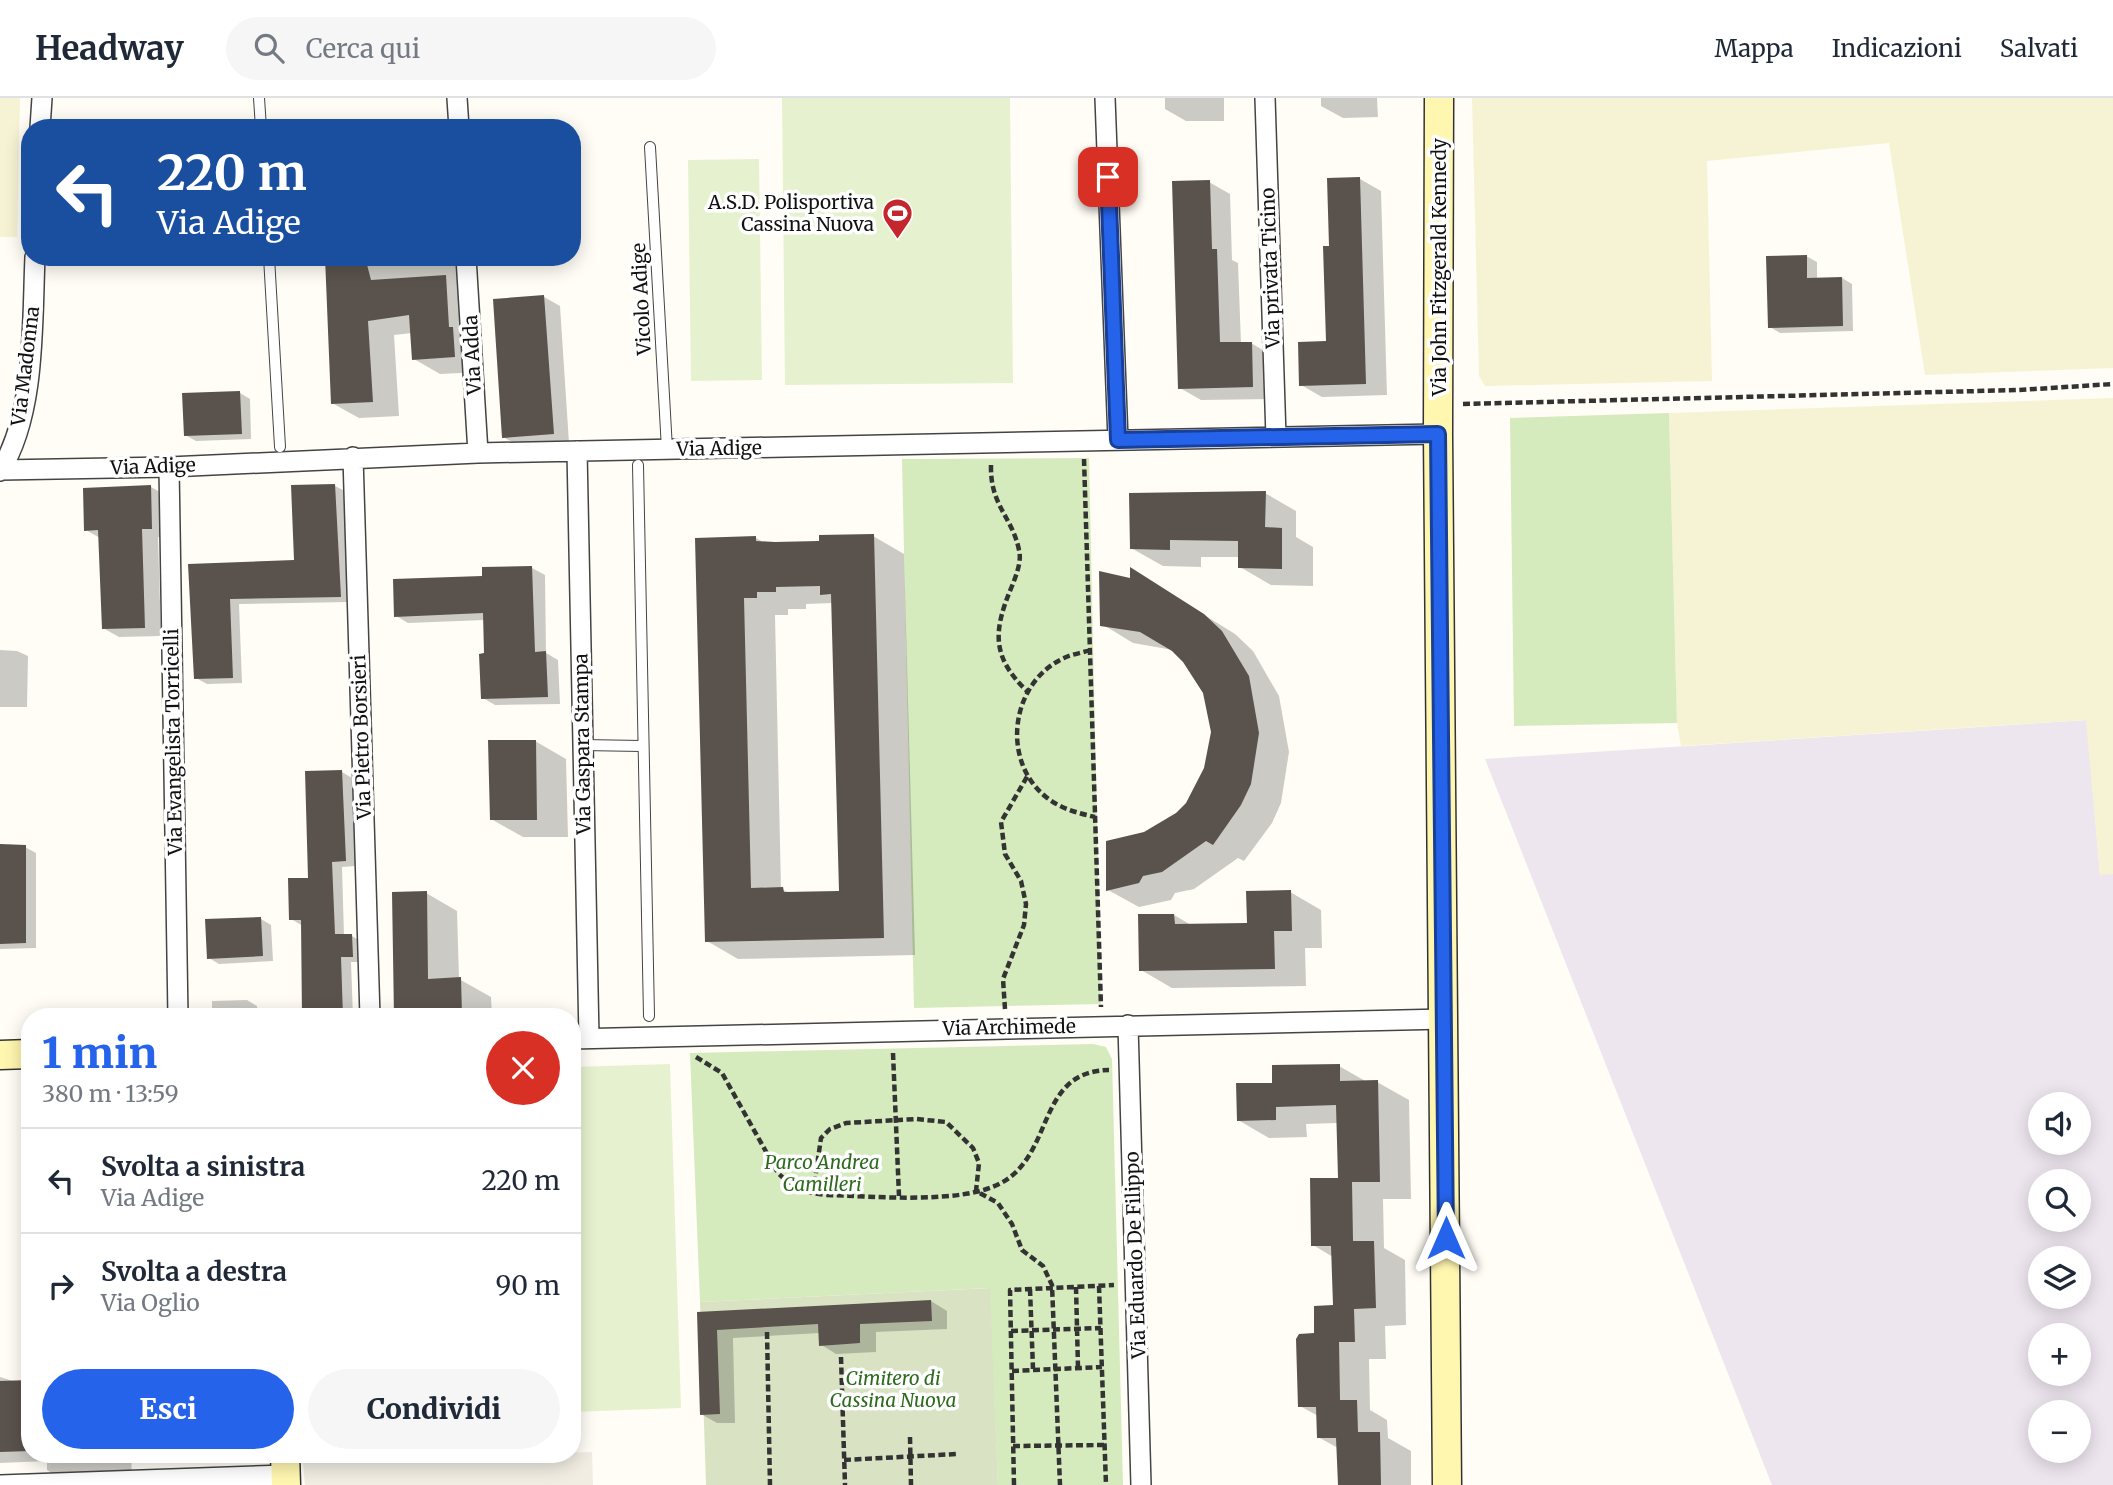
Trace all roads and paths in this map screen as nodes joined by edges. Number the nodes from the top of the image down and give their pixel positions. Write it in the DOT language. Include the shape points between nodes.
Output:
graph roads {
  1 [pos="42,98"];
  2 [pos="259,98"];
  3 [pos="457,98"];
  4 [pos="1105,98"];
  5 [pos="1265,98"];
  6 [pos="1439,98"];
  7 [pos="41,119"];
  8 [pos="260,119"];
  9 [pos="458,119"];
  10 [pos="650,147"];
  11 [pos="35,266"];
  12 [pos="270,266"];
  13 [pos="467,266"];
  14 [pos="2113,384"];
  15 [pos="1438,405"];
  16 [pos="1438,434"];
  17 [pos="1276,437"];
  18 [pos="1118,440"];
  19 [pos="1083,441"];
  20 [pos="992,443"];
  21 [pos="667,449"];
  22 [pos="577,451"];
  23 [pos="478,453"];
  24 [pos="281,454"];
  25 [pos="353,457"];
  26 [pos="638,464"];
  27 [pos="169,467"];
  28 [pos="0,470"];
  29 [pos="1090,650"];
  30 [pos="1028,692"];
  31 [pos="582,745"];
  32 [pos="642,746"];
  33 [pos="1028,775"];
  34 [pos="1096,817"];
  35 [pos="177,1008"];
  36 [pos="370,1008"];
  37 [pos="649,1016"];
  38 [pos="1446,1018"];
  39 [pos="1128,1025"];
  40 [pos="1100,1026"];
  41 [pos="1005,1027"];
  42 [pos="581,1038"];
  43 [pos="892,1046"];
  44 [pos="693,1049"];
  45 [pos="21,1054"];
  46 [pos="0,1055"];
  47 [pos="1116,1070"];
  48 [pos="896,1120"];
  49 [pos="976,1191"];
  50 [pos="813,1194"];
  51 [pos="899,1196"];
  52 [pos="1122,1285"];
  53 [pos="1099,1286"];
  54 [pos="1076,1287"];
  55 [pos="1052,1288"];
  56 [pos="1030,1289"];
  57 [pos="1101,1328"];
  58 [pos="1054,1329"];
  59 [pos="1077,1329"];
  60 [pos="1032,1330"];
  61 [pos="1011,1331"];
  62 [pos="767,1332"];
  63 [pos="841,1357"];
  64 [pos="1102,1367"];
  65 [pos="1078,1368"];
  66 [pos="1033,1369"];
  67 [pos="1056,1369"];
  68 [pos="1012,1371"];
  69 [pos="910,1437"];
  70 [pos="1105,1445"];
  71 [pos="1013,1446"];
  72 [pos="1059,1446"];
  73 [pos="956,1454"];
  74 [pos="910,1457"];
  75 [pos="844,1460"];
  76 [pos="286,1472"];
  77 [pos="0,1485"];
  78 [pos="770,1485"];
  79 [pos="845,1485"];
  80 [pos="911,1485"];
  81 [pos="1014,1485"];
  82 [pos="1060,1485"];
  83 [pos="1106,1485"];
  84 [pos="1141,1485"];
  85 [pos="1447,1485"];
  1 -- 7 [label="street"];
  2 -- 8 [label="lane"];
  3 -- 9 [label="street"];
  4 -- 18 [label="street"];
  5 -- 17 [label="street, Via privata Ticino"];
  6 -- 15 [label="street, Via John Fitzgerald Kennedy"];
  10 -- 21 [label="lane, Vicolo Adige"];
  11 -- 28 [label="street, Via Madonna" via="31,343 19,426 16,442"];
  12 -- 24 [label="lane"];
  13 -- 23 [label="street, Via Adda"];
  14 -- 15 [label="path"];
  15 -- 16 [label="street, Via John Fitzgerald Kennedy"];
  16 -- 17 [label="street, Via Adige"];
  16 -- 38 [label="street, Via John Fitzgerald Kennedy"];
  17 -- 18 [label="street, Via Adige"];
  18 -- 19 [label="street, Via Adige"];
  19 -- 20 [label="street, Via Adige"];
  19 -- 29 [label="path"];
  20 -- 21 [label="street, Via Adige"];
  20 -- 30 [label="path" via="995,501 1020,552 1017,573 1002,608 1001,659"];
  21 -- 22 [label="street, Via Adige"];
  22 -- 23 [label="street, Via Adige"];
  22 -- 31 [label="street, Via Gaspara Stampa"];
  23 -- 25 [label="street, Via Adige"];
  24 -- 25 [label="street, Via Adige"];
  24 -- 27 [label="street, Via Adige"];
  25 -- 36 [label="street, Via Pietro Borsieri"];
  26 -- 32 [label="lane"];
  27 -- 28 [label="street, Via Adige"];
  27 -- 35 [label="street, Via Evangelista Torricelli"];
  29 -- 30 [label="path" via="1064,658 1041,674"];
  29 -- 34 [label="path"];
  30 -- 33 [label="path" via="1017,722 1018,750"];
  31 -- 32 [label="lane"];
  31 -- 42 [label="street, Via Gaspara Stampa"];
  32 -- 37 [label="lane"];
  33 -- 34 [label="path" via="1045,796 1069,811"];
  33 -- 41 [label="path" via="1001,822 1005,854 1021,881 1026,904 1024,926 1003,979"];
  34 -- 40 [label="path"];
  38 -- 39 [label="street, Via Archimede"];
  38 -- 85 [label="street, Via John Fitzgerald Kennedy"];
  39 -- 40 [label="street, Via Archimede"];
  39 -- 84 [label="street, Via Eduardo De Filippo"];
  40 -- 41 [label="street, Via Archimede"];
  41 -- 42 [label="street, Via Archimede"];
  43 -- 48 [label="path"];
  44 -- 50 [label="path" via="697,1059 722,1073 778,1173 790,1185"];
  45 -- 46 [label="street"];
  47 -- 49 [label="path" via="1095,1070 1067,1084 1056,1097 1037,1144 1015,1174"];
  48 -- 49 [label="path" via="935,1120 957,1130 979,1163"];
  48 -- 50 [label="path" via="830,1129 821,1138"];
  48 -- 51 [label="path"];
  49 -- 51 [label="path"];
  49 -- 55 [label="path" via="998,1203 1022,1250 1043,1266"];
  50 -- 51 [label="path"];
  52 -- 53 [label="path"];
  53 -- 54 [label="path"];
  53 -- 57 [label="path"];
  54 -- 55 [label="path"];
  54 -- 59 [label="path"];
  55 -- 56 [label="path"];
  55 -- 58 [label="path"];
  56 -- 60 [label="path"];
  56 -- 61 [label="path" via="1010,1290"];
  57 -- 59 [label="path"];
  57 -- 64 [label="path"];
  58 -- 59 [label="path"];
  58 -- 60 [label="path"];
  58 -- 67 [label="path"];
  59 -- 65 [label="path"];
  60 -- 61 [label="path"];
  60 -- 66 [label="path"];
  61 -- 68 [label="path"];
  62 -- 78 [label="path"];
  63 -- 75 [label="path"];
  64 -- 65 [label="path"];
  64 -- 70 [label="path"];
  65 -- 67 [label="path"];
  66 -- 67 [label="path"];
  66 -- 68 [label="path"];
  67 -- 72 [label="path"];
  68 -- 71 [label="path"];
  69 -- 74 [label="path"];
  70 -- 72 [label="path"];
  70 -- 83 [label="path"];
  71 -- 72 [label="path"];
  71 -- 81 [label="path"];
  72 -- 82 [label="path"];
  73 -- 74 [label="path"];
  74 -- 75 [label="path"];
  74 -- 80 [label="path"];
  75 -- 79 [label="path"];
  76 -- 77 [label="street"];
}
